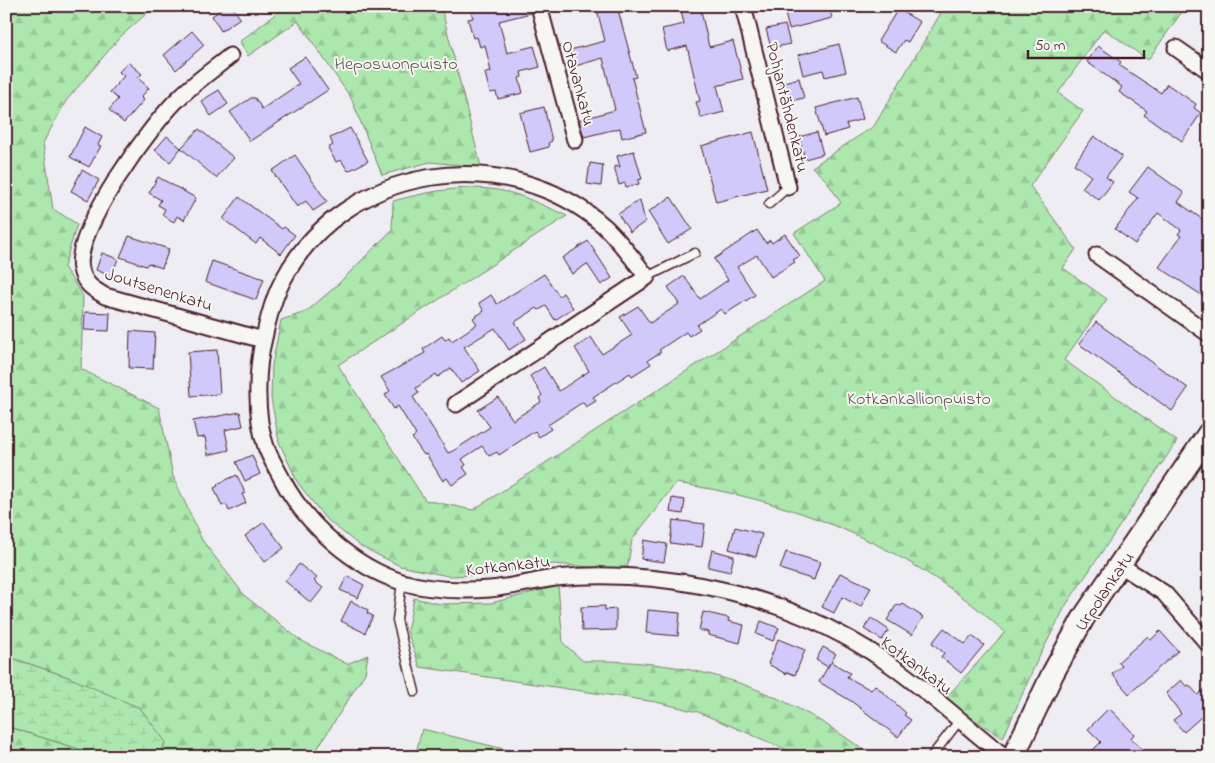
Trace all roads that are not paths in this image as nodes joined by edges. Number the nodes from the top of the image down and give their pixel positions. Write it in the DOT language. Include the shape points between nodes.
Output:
graph roads {
  1 [pos="539,6"];
  2 [pos="743,6"];
  3 [pos="1176,48"];
  4 [pos="230,56"];
  5 [pos="1209,71"];
  6 [pos="575,140"];
  7 [pos="788,187"];
  8 [pos="769,204"];
  9 [pos="695,253"];
  10 [pos="1097,255"];
  11 [pos="647,277"];
  12 [pos="1209,334"];
  13 [pos="263,340"];
  14 [pos="456,404"];
  15 [pos="1209,433"];
  16 [pos="1120,565"];
  17 [pos="402,582"];
  18 [pos="1209,645"];
  19 [pos="415,692"];
  20 [pos="959,721"];
  21 [pos="931,757"];
  22 [pos="1006,757"];
  23 [pos="1014,757"];
  1 -- 6 [label="street, Otavankatu"];
  2 -- 7 [label="street, Pohjantähdenkatu"];
  3 -- 5 [label="street"];
  4 -- 13 [label="street, Joutsenenkatu" via="180,96 136,149 87,234 80,251 80,268 88,286 105,296"];
  7 -- 8 [label="lane"];
  9 -- 11 [label="lane"];
  10 -- 12 [label="street"];
  11 -- 13 [label="street, Kotkankatu" via="605,227 551,194 525,182 479,174 433,175 389,188 345,210 310,242 282,281"];
  11 -- 14 [label="street"];
  13 -- 17 [label="street, Kotkankatu" via="257,363 258,400 265,445 287,489 315,527 353,558"];
  15 -- 16 [label="main road, Urpolankatu"];
  16 -- 18 [label="street" via="1164,593"];
  16 -- 23 [label="main road, Urpolankatu" via="1084,618 1053,673"];
  17 -- 19 [label="lane" via="397,620"];
  17 -- 20 [label="street, Kotkankatu" via="443,588 491,589 557,578 631,576 710,587 774,605 826,627 890,665"];
  20 -- 21 [label="lane"];
  20 -- 22 [label="street, Kotkankatu"];
}
